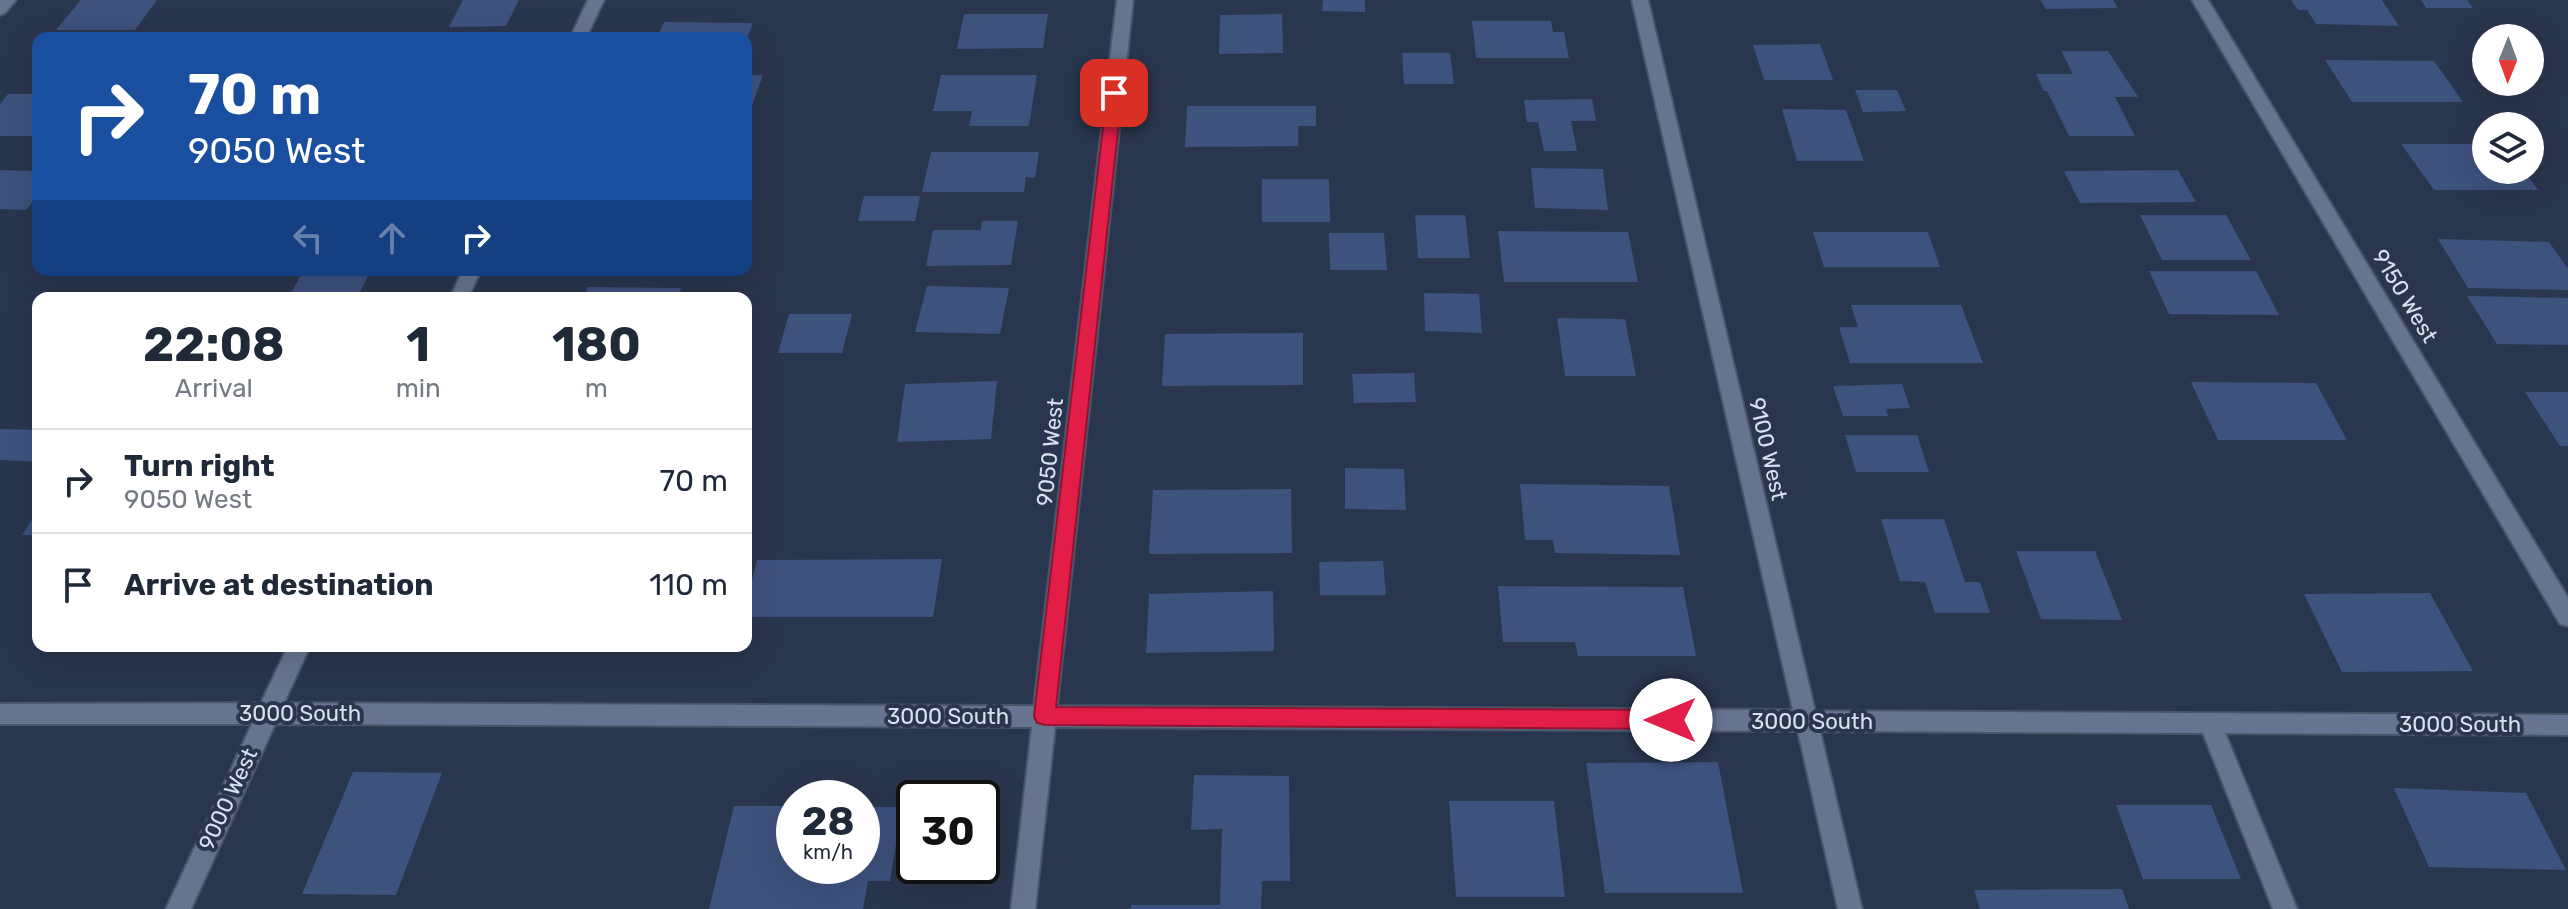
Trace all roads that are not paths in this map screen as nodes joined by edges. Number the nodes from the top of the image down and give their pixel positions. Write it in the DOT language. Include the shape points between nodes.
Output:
graph roads {
  1 [pos="8,0"];
  2 [pos="596,0"];
  3 [pos="1125,0"];
  4 [pos="1640,0"];
  5 [pos="2200,0"];
  6 [pos="0,10"];
  7 [pos="581,32"];
  8 [pos="2568,617"];
  9 [pos="296,652"];
  10 [pos="268,713"];
  11 [pos="0,714"];
  12 [pos="1045,716"];
  13 [pos="1807,721"];
  14 [pos="2210,723"];
  15 [pos="2568,725"];
  16 [pos="178,909"];
  17 [pos="1023,909"];
  18 [pos="1850,909"];
  19 [pos="2285,909"];
  1 -- 6 [label="street"];
  2 -- 7 [label="street"];
  3 -- 12 [label="street, 9050 West"];
  4 -- 13 [label="street, 9100 West"];
  5 -- 8 [label="street, 9150 West"];
  9 -- 10 [label="street, 9000 West"];
  10 -- 11 [label="street, 3000 South"];
  10 -- 12 [label="street, 3000 South"];
  10 -- 16 [label="street, 9000 West"];
  12 -- 13 [label="street, 3000 South"];
  12 -- 17 [label="street, 9050 West"];
  13 -- 14 [label="street, 3000 South"];
  13 -- 18 [label="street, 9100 West"];
  14 -- 15 [label="street, 3000 South"];
  14 -- 19 [label="street"];
}
